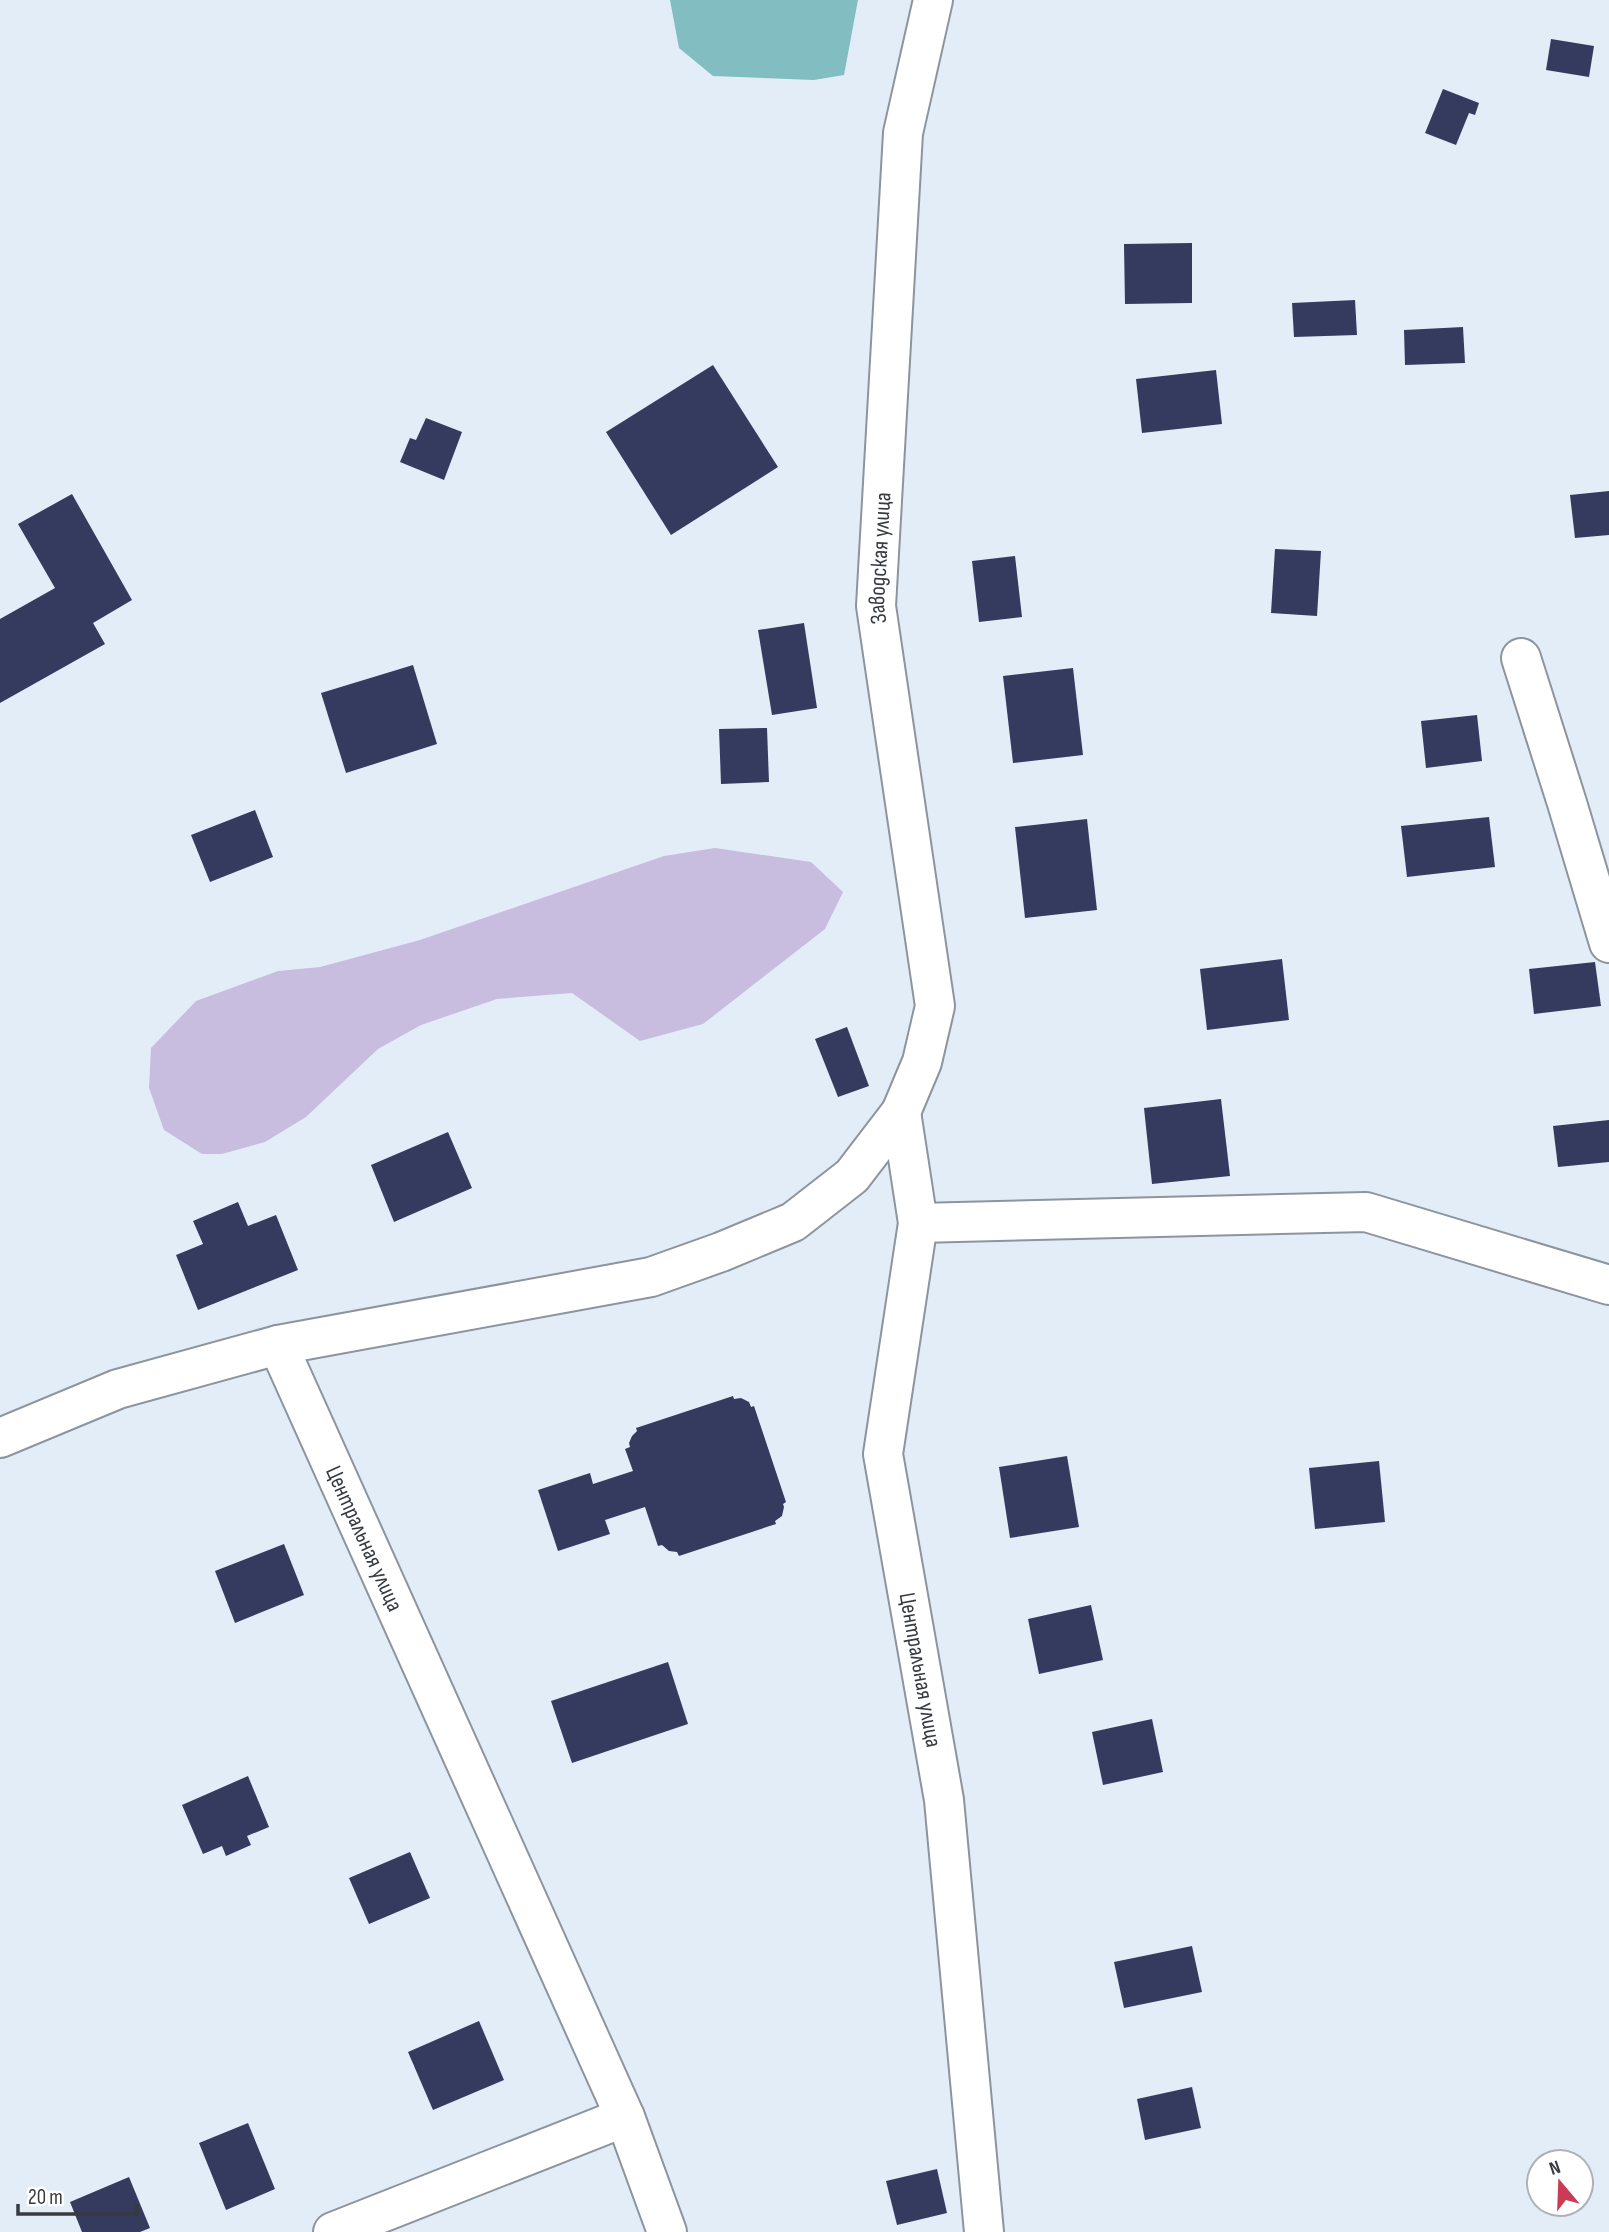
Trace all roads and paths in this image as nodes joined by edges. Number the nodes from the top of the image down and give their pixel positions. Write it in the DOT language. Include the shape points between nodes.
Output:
graph roads {
  1 [pos="933,0"];
  2 [pos="1521,658"];
  3 [pos="1609,943"];
  4 [pos="901,1112"];
  5 [pos="918,1223"];
  6 [pos="1609,1285"];
  7 [pos="278,1345"];
  8 [pos="0,1438"];
  9 [pos="625,2117"];
  10 [pos="332,2232"];
  11 [pos="667,2232"];
  12 [pos="984,2232"];
  1 -- 4 [label="street, Заводская улица" via="903,134 876,606 935,1006 922,1062"];
  2 -- 3 [label="street"];
  4 -- 5 [label="street, Центральная улица"];
  4 -- 7 [label="street, Заводская улица" via="842,1184 793,1222 721,1252 651,1277"];
  5 -- 6 [label="street" via="1366,1212"];
  5 -- 12 [label="street, Центральная улица" via="883,1454 944,1800"];
  7 -- 8 [label="street, Заводская улица" via="118,1389"];
  7 -- 9 [label="street, Центральная улица"];
  9 -- 10 [label="street"];
  9 -- 11 [label="street, Центральная улица"];
}
